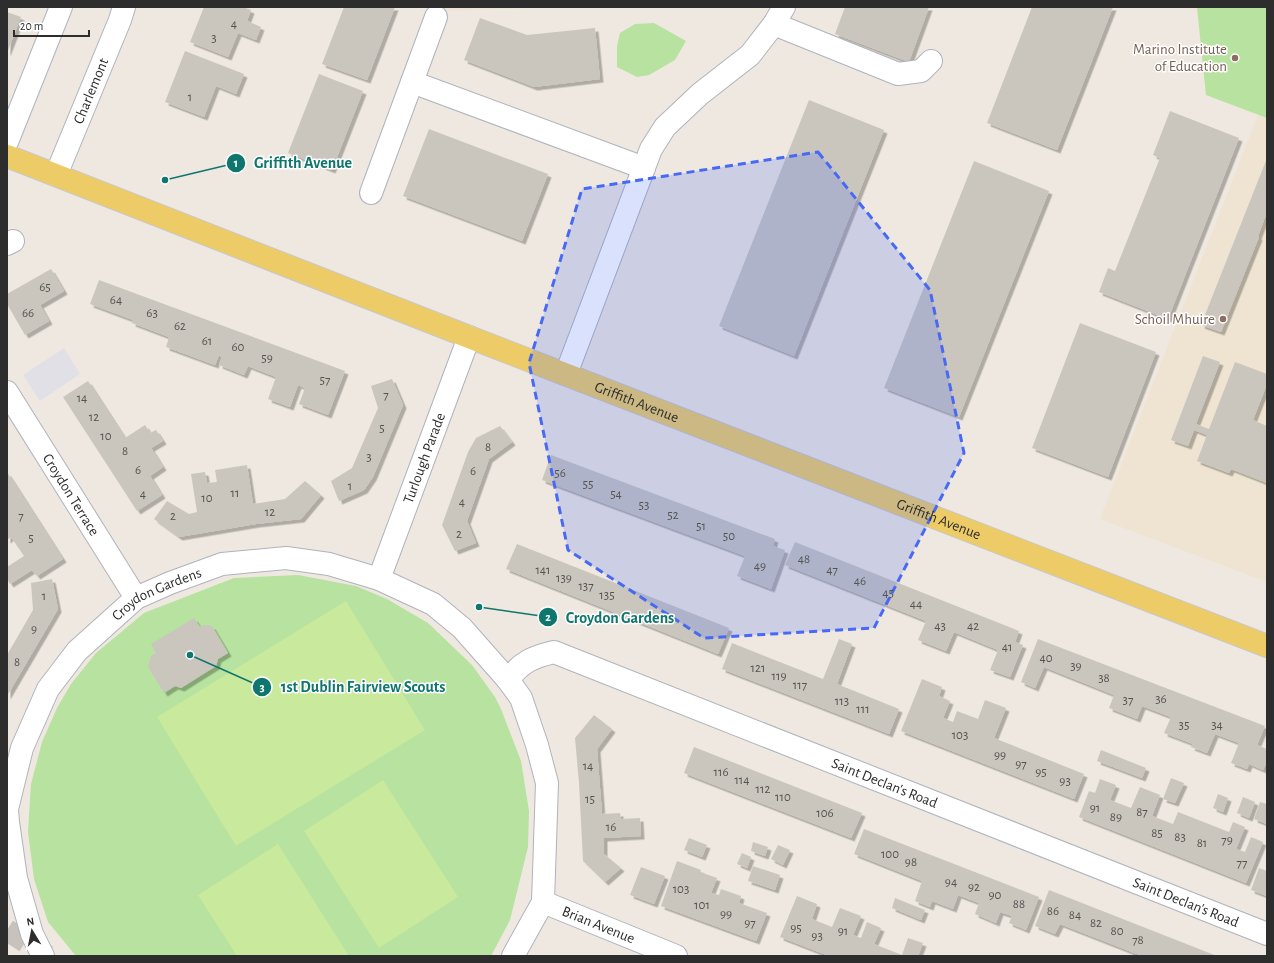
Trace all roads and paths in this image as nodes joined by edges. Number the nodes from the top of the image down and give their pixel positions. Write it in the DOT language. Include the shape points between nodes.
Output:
graph roads {
  1 [pos="61,7"];
  2 [pos="124,7"];
  3 [pos="779,15"];
  4 [pos="436,17"];
  5 [pos="931,61"];
  6 [pos="412,82"];
  7 [pos="7,142"];
  8 [pos="7,156"];
  9 [pos="644,168"];
  10 [pos="56,175"];
  11 [pos="372,193"];
  12 [pos="469,337"];
  13 [pos="566,374"];
  14 [pos="7,392"];
  15 [pos="379,579"];
  16 [pos="136,598"];
  17 [pos="1267,646"];
  18 [pos="508,680"];
  19 [pos="7,809"];
  20 [pos="543,902"];
  21 [pos="1267,934"];
  22 [pos="43,956"];
  23 [pos="513,956"];
  24 [pos="676,956"];
  1 -- 7 [label="street"];
  2 -- 10 [label="street, Charlemont"];
  3 -- 5 [label="street" via="898,74 921,71"];
  3 -- 9 [label="street" via="750,55 700,94 665,127 651,149"];
  4 -- 6 [label="street"];
  6 -- 9 [label="street"];
  6 -- 11 [label="street"];
  8 -- 10 [label="main road, Griffith Avenue"];
  9 -- 13 [label="street"];
  10 -- 12 [label="main road, Griffith Avenue"];
  12 -- 13 [label="main road, Griffith Avenue"];
  12 -- 15 [label="street, Turlough Parade"];
  13 -- 17 [label="main road, Griffith Avenue"];
  14 -- 16 [label="street, Croydon Terrace"];
  15 -- 16 [label="street, Croydon Gardens" via="329,564 286,558 222,564"];
  15 -- 18 [label="street, Croydon Gardens" via="433,604 462,628"];
  16 -- 19 [label="street, Croydon Gardens" via="76,651 48,688 22,748"];
  18 -- 20 [label="street, Croydon Gardens" via="520,698 547,783"];
  18 -- 21 [label="street, Saint Declan's Road" via="516,669 537,656 554,652"];
  19 -- 22 [label="street, Croydon Gardens" via="16,878 32,934"];
  20 -- 23 [label="street, Croydon Gardens"];
  20 -- 24 [label="street, Brian Avenue"];
}
